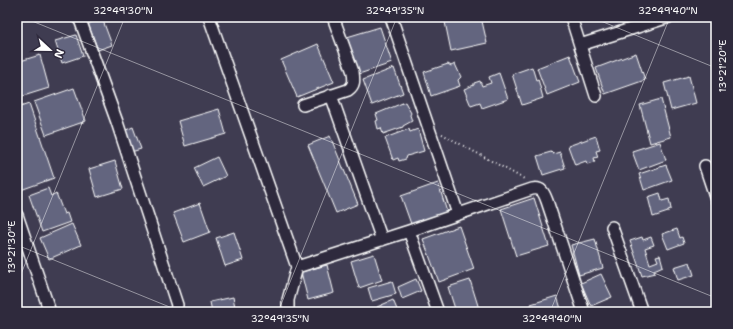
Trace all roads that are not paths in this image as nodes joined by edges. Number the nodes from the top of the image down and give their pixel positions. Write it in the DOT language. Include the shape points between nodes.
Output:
graph roads {
  1 [pos="79,17"];
  2 [pos="209,17"];
  3 [pos="333,17"];
  4 [pos="391,17"];
  5 [pos="571,17"];
  6 [pos="669,17"];
  7 [pos="580,45"];
  8 [pos="331,95"];
  9 [pos="596,96"];
  10 [pos="303,105"];
  11 [pos="705,166"];
  12 [pos="716,199"];
  13 [pos="458,214"];
  14 [pos="17,215"];
  15 [pos="612,227"];
  16 [pos="409,231"];
  17 [pos="382,240"];
  18 [pos="297,267"];
  19 [pos="50,312"];
  20 [pos="176,312"];
  21 [pos="288,312"];
  22 [pos="438,312"];
  23 [pos="584,312"];
  24 [pos="642,312"];
  1 -- 20 [label="street" via="177,305"];
  2 -- 18 [label="street"];
  3 -- 8 [label="street" via="354,81 353,87"];
  4 -- 13 [label="street"];
  5 -- 7 [label="street"];
  6 -- 7 [label="street"];
  7 -- 9 [label="street"];
  8 -- 10 [label="street"];
  8 -- 17 [label="street"];
  11 -- 12 [label="street"];
  13 -- 16 [label="street"];
  13 -- 23 [label="street" via="532,188 543,191"];
  14 -- 19 [label="street"];
  15 -- 24 [label="street"];
  16 -- 17 [label="street"];
  16 -- 22 [label="street"];
  17 -- 18 [label="street"];
  18 -- 21 [label="street" via="288,300"];
}
